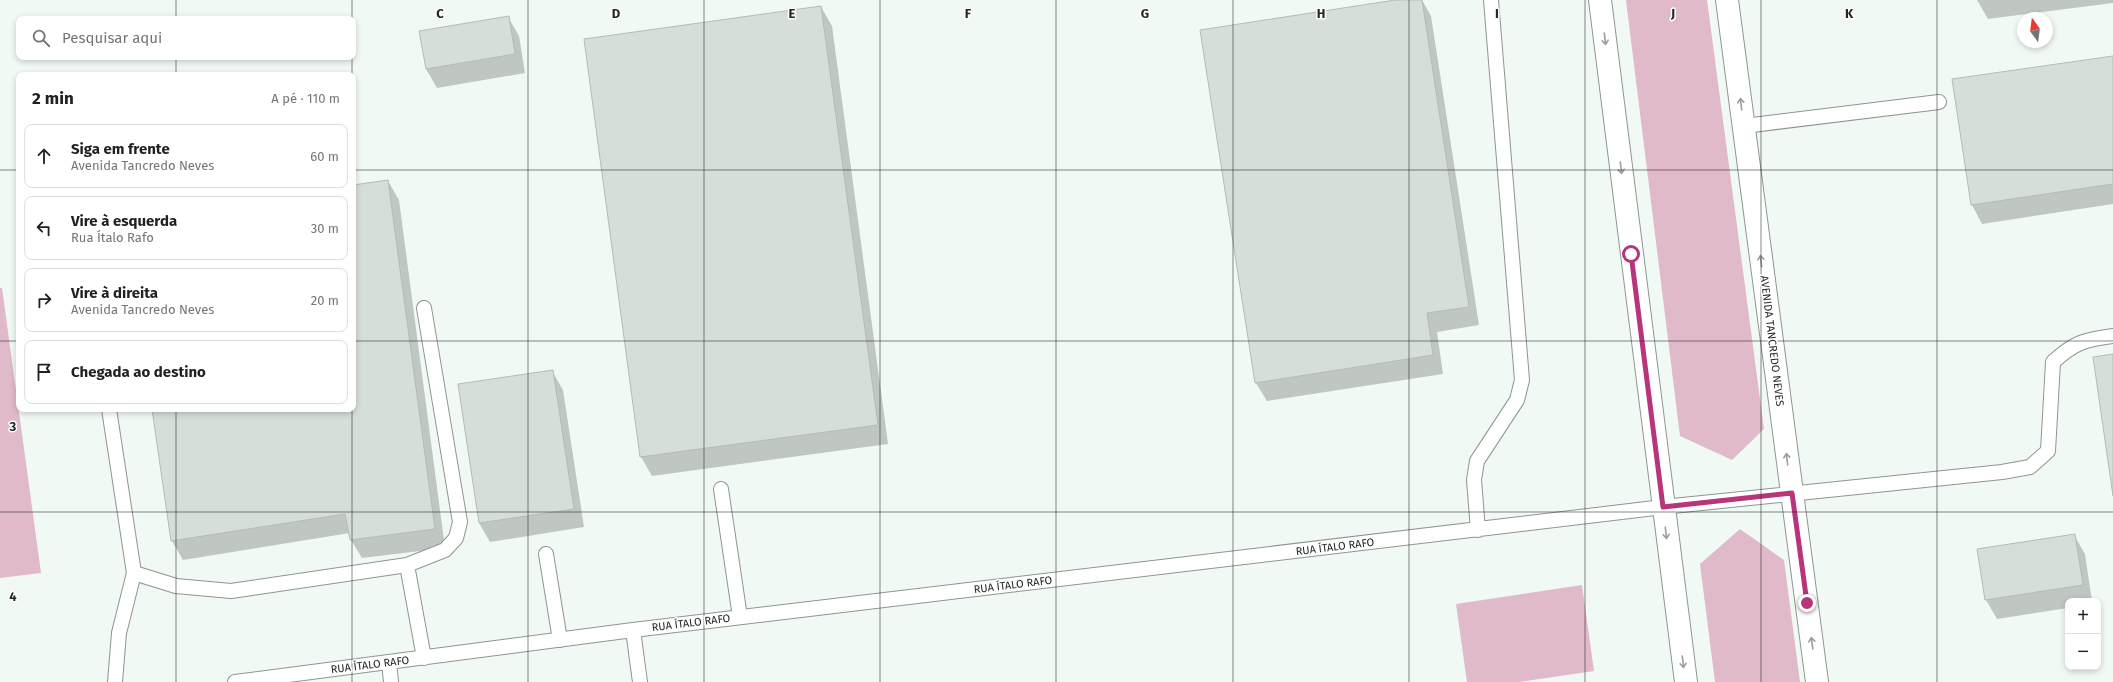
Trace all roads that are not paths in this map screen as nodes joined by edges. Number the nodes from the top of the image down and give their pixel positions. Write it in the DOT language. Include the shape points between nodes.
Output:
graph roads {
  1 [pos="1491,0"];
  2 [pos="1600,0"];
  3 [pos="1727,0"];
  4 [pos="1939,102"];
  5 [pos="1744,126"];
  6 [pos="424,308"];
  7 [pos="2113,336"];
  8 [pos="109,412"];
  9 [pos="721,490"];
  10 [pos="1792,493"];
  11 [pos="1663,507"];
  12 [pos="1478,530"];
  13 [pos="546,554"];
  14 [pos="407,565"];
  15 [pos="134,573"];
  16 [pos="740,617"];
  17 [pos="633,630"];
  18 [pos="560,640"];
  19 [pos="424,658"];
  20 [pos="389,662"];
  21 [pos="115,682"];
  22 [pos="235,682"];
  23 [pos="391,682"];
  24 [pos="640,682"];
  25 [pos="1686,682"];
  26 [pos="1818,682"];
  1 -- 12 [label="lane" via="1522,380 1517,400 1477,461 1474,480"];
  2 -- 11 [label="main road, one-way"];
  5 -- 3 [label="main road, AVENIDA TANCREDO NEVES, one-way"];
  4 -- 5 [label="lane"];
  10 -- 5 [label="main road, AVENIDA TANCREDO NEVES, one-way"];
  6 -- 14 [label="lane" via="460,522 456,538 445,550"];
  7 -- 10 [label="lane, RUA ÍTALO RAFO" via="2091,339 2071,346 2053,362 2048,452 2030,467"];
  8 -- 15 [label="lane"];
  9 -- 16 [label="lane"];
  10 -- 11 [label="lane, RUA ÍTALO RAFO"];
  26 -- 10 [label="main road, AVENIDA TANCREDO NEVES, one-way"];
  11 -- 12 [label="lane, RUA ÍTALO RAFO"];
  11 -- 25 [label="main road, one-way"];
  12 -- 16 [label="lane, RUA ÍTALO RAFO"];
  13 -- 18 [label="lane"];
  14 -- 15 [label="lane" via="231,591 176,586"];
  14 -- 19 [label="lane"];
  15 -- 21 [label="lane" via="119,633"];
  16 -- 17 [label="lane, RUA ÍTALO RAFO"];
  17 -- 18 [label="lane, RUA ÍTALO RAFO"];
  17 -- 24 [label="lane"];
  18 -- 19 [label="lane, RUA ÍTALO RAFO"];
  19 -- 20 [label="lane, RUA ÍTALO RAFO"];
  20 -- 22 [label="lane, RUA ÍTALO RAFO"];
  20 -- 23 [label="lane"];
}
